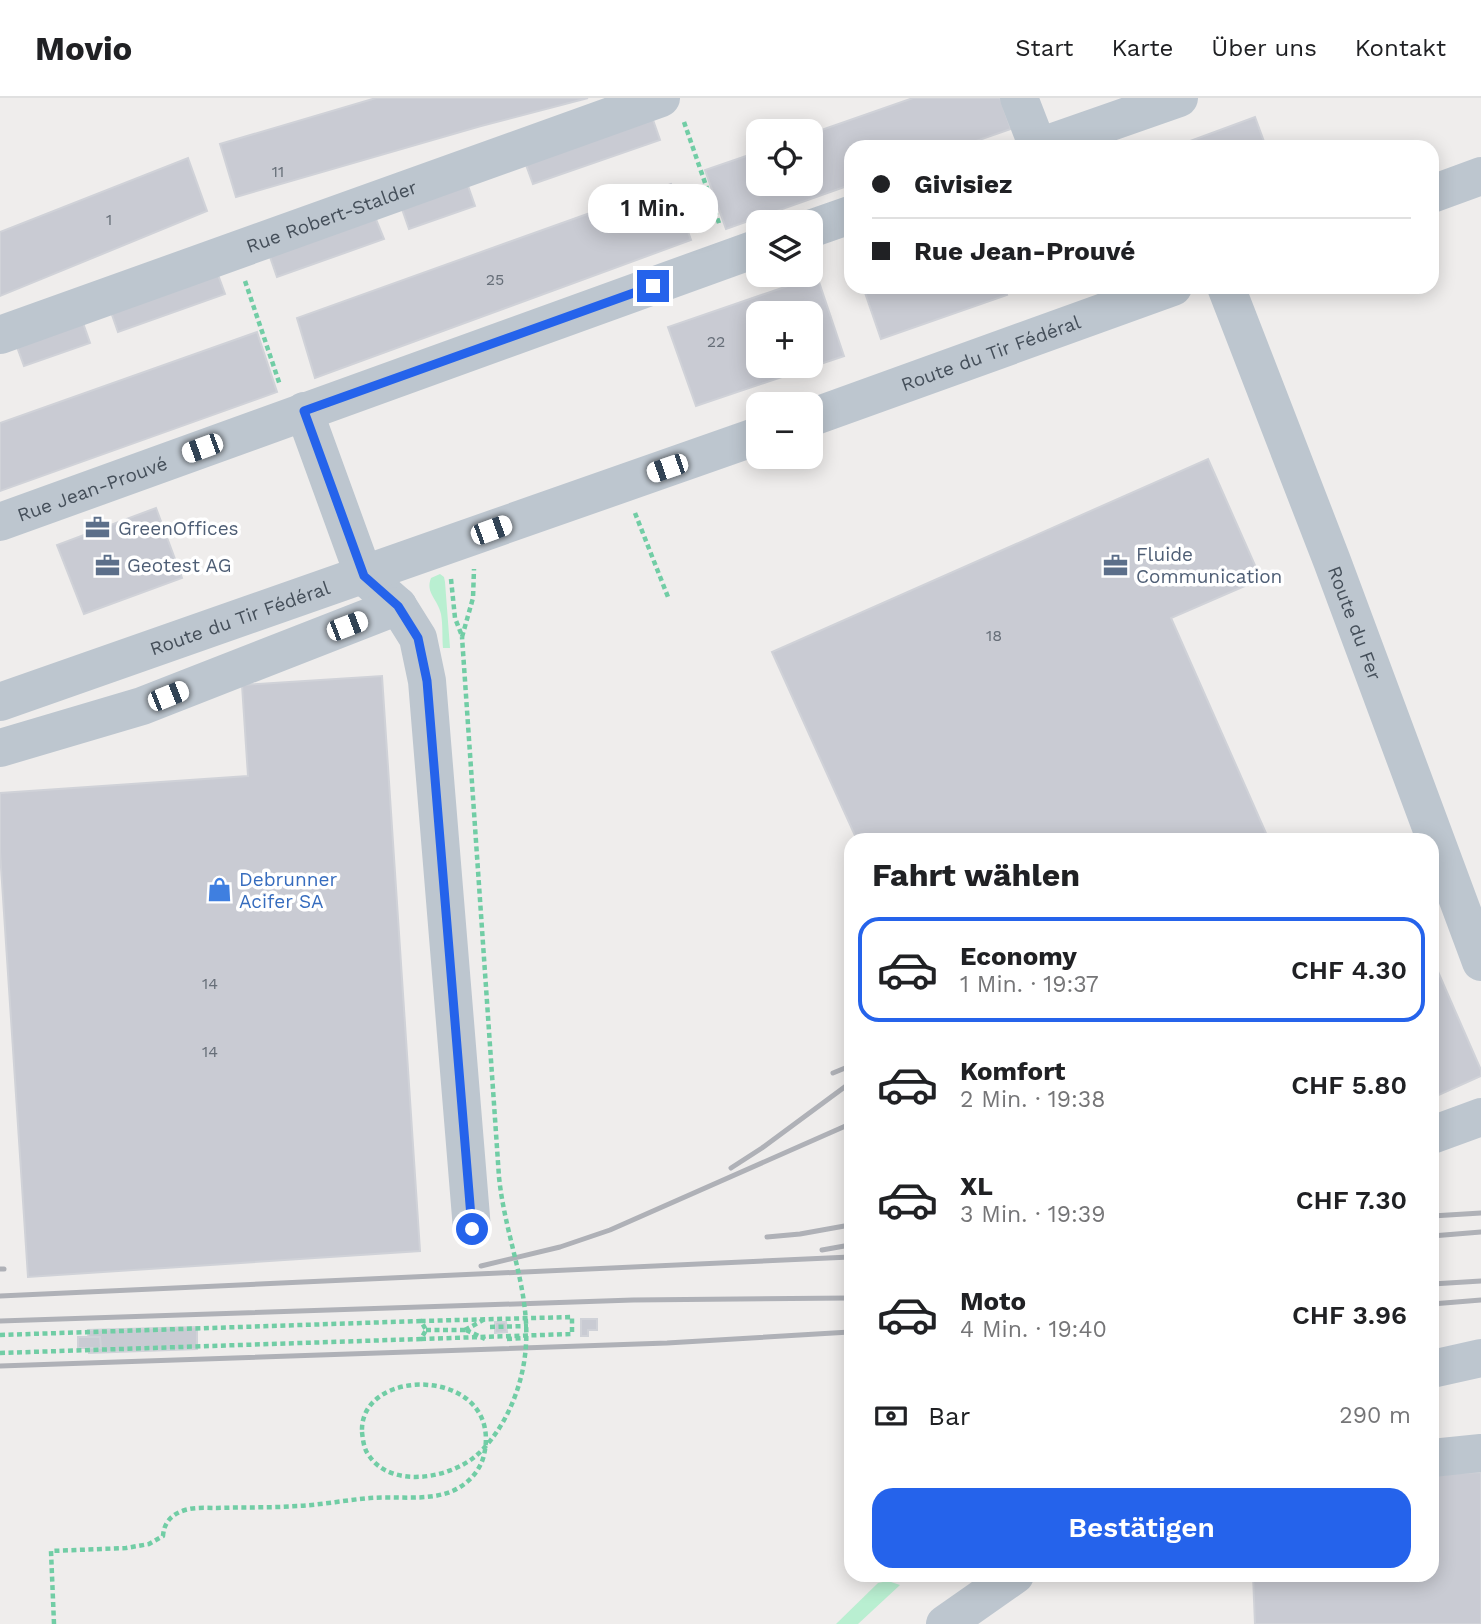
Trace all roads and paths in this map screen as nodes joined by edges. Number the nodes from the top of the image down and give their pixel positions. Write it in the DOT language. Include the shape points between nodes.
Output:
graph roads {
  1 [pos="1019,98"];
  2 [pos="1178,98"];
  3 [pos="671,105"];
  4 [pos="1035,140"];
  5 [pos="1058,140"];
  6 [pos="1481,176"];
  7 [pos="1439,191"];
  8 [pos="844,217"];
  9 [pos="823,224"];
  10 [pos="721,229"];
  11 [pos="234,250"];
  12 [pos="746,252"];
  13 [pos="1154,294"];
  14 [pos="1229,294"];
  15 [pos="0,335"];
  16 [pos="292,399"];
  17 [pos="823,413"];
  18 [pos="746,440"];
  19 [pos="631,502"];
  20 [pos="0,522"];
  21 [pos="473,559"];
  22 [pos="450,575"];
  23 [pos="364,576"];
  24 [pos="668,597"];
  25 [pos="398,606"];
  26 [pos="462,636"];
  27 [pos="0,702"];
  28 [pos="0,748"];
  29 [pos="1433,833"];
  30 [pos="1439,849"];
  31 [pos="1481,962"];
  32 [pos="1481,1117"];
  33 [pos="1439,1132"];
  34 [pos="472,1229"];
  35 [pos="527,1317"];
  36 [pos="490,1320"];
  37 [pos="421,1321"];
  38 [pos="528,1326"];
  39 [pos="490,1327"];
  40 [pos="426,1330"];
  41 [pos="465,1330"];
  42 [pos="0,1335"];
  43 [pos="491,1336"];
  44 [pos="528,1338"];
  45 [pos="421,1339"];
  46 [pos="0,1353"];
  47 [pos="1481,1358"];
  48 [pos="1439,1367"];
  49 [pos="1481,1453"];
  50 [pos="1439,1457"];
  51 [pos="1005,1582"];
  52 [pos="54,1624"];
  53 [pos="944,1624"];
  1 -- 4 [label="street"];
  2 -- 5 [label="street"];
  3 -- 10 [label="path"];
  3 -- 11 [label="street, Rue Robert-Stalder"];
  6 -- 7 [label="street"];
  8 -- 9 [label="street"];
  11 -- 15 [label="street, Rue Robert-Stalder"];
  11 -- 16 [label="path"];
  12 -- 16 [label="street, Rue Jean-Prouvé"];
  13 -- 17 [label="street, Route du Tir Fédéral"];
  14 -- 29 [label="street, Route du Fer"];
  16 -- 20 [label="street, Rue Jean-Prouvé"];
  16 -- 23 [label="street"];
  18 -- 23 [label="street, Route du Tir Fédéral"];
  19 -- 24 [label="path"];
  21 -- 26 [label="path" via="473,598"];
  22 -- 26 [label="path"];
  23 -- 25 [label="street"];
  23 -- 27 [label="street, Route du Tir Fédéral"];
  25 -- 28 [label="street" via="142,706"];
  25 -- 34 [label="street" via="418,638 427,681"];
  26 -- 35 [label="path, bridge" via="500,1190"];
  30 -- 31 [label="street, Route du Fer"];
  32 -- 33 [label="street"];
  35 -- 38 [label="path, bridge"];
  35 -- 41 [label="path, bridge" via="485,1319"];
  36 -- 37 [label="path"];
  36 -- 39 [label="path"];
  36 -- 43 [label="path" via="572,1317 572,1334"];
  37 -- 40 [label="path"];
  37 -- 42 [label="path"];
  38 -- 39 [label="path"];
  38 -- 44 [label="path, bridge"];
  39 -- 43 [label="path"];
  40 -- 41 [label="path"];
  40 -- 45 [label="path"];
  41 -- 44 [label="path, bridge" via="485,1339"];
  43 -- 45 [label="path"];
  44 -- 52 [label="path, bridge" via="521,1380 507,1414 489,1442 482,1449 475,1457 454,1469 434,1476 391,1473 369,1457 363,1421 376,1399 404,1387 443,1387 463,1395 482,1417 486,1443 484,1454 477,1472 461,1487 435,1496 193,1508 168,1520 163,1536 149,1544 51,1551"];
  45 -- 46 [label="path"];
  47 -- 48 [label="street"];
  49 -- 50 [label="street"];
  51 -- 53 [label="street"];
}
